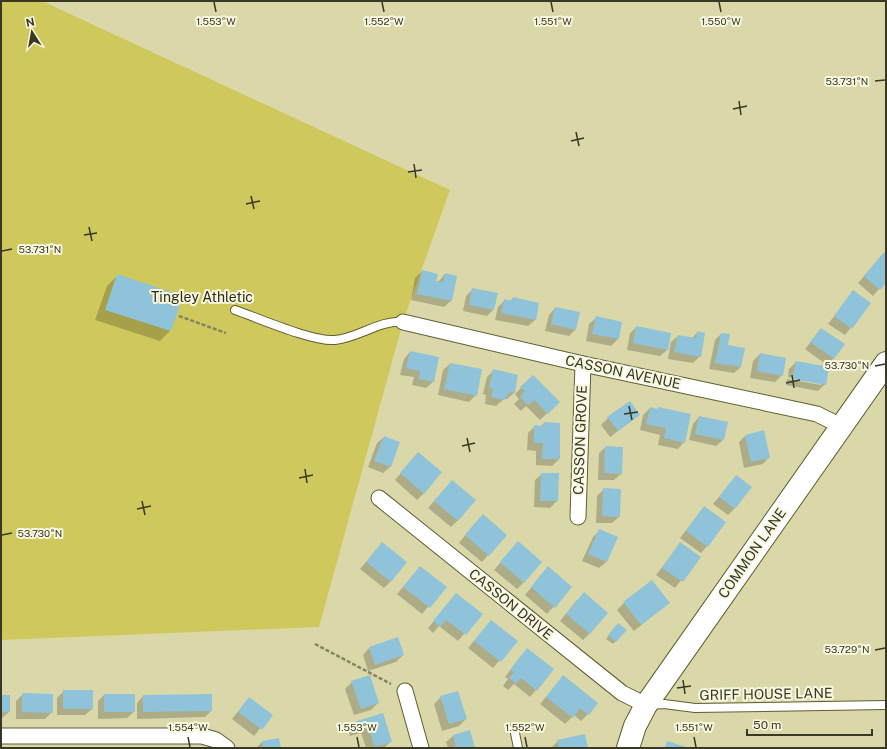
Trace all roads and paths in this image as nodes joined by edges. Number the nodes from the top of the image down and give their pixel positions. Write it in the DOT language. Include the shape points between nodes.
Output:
graph roads {
  1 [pos="235,310"];
  2 [pos="179,316"];
  3 [pos="403,322"];
  4 [pos="226,334"];
  5 [pos="886,363"];
  6 [pos="583,364"];
  7 [pos="841,426"];
  8 [pos="380,498"];
  9 [pos="578,517"];
  10 [pos="315,644"];
  11 [pos="405,691"];
  12 [pos="646,705"];
  13 [pos="886,705"];
  14 [pos="514,728"];
  15 [pos="1,736"];
  16 [pos="227,748"];
  17 [pos="420,748"];
  18 [pos="518,748"];
  19 [pos="628,748"];
  1 -- 3 [label="lane" via="317,339 351,337 386,324"];
  2 -- 4 [label="path"];
  3 -- 6 [label="street, CASSON AVENUE"];
  5 -- 7 [label="street, COMMON LANE"];
  6 -- 7 [label="street, CASSON AVENUE" via="817,414"];
  6 -- 9 [label="street, CASSON GROVE"];
  7 -- 12 [label="street, COMMON LANE"];
  8 -- 12 [label="street, CASSON DRIVE" via="622,693"];
  10 -- 11 [label="path"];
  11 -- 17 [label="street"];
  12 -- 13 [label="lane, GRIFF HOUSE LANE" via="703,708"];
  12 -- 19 [label="street, COMMON LANE" via="635,726"];
  14 -- 18 [label="lane"];
  15 -- 16 [label="street" via="202,736 216,740"];
}
